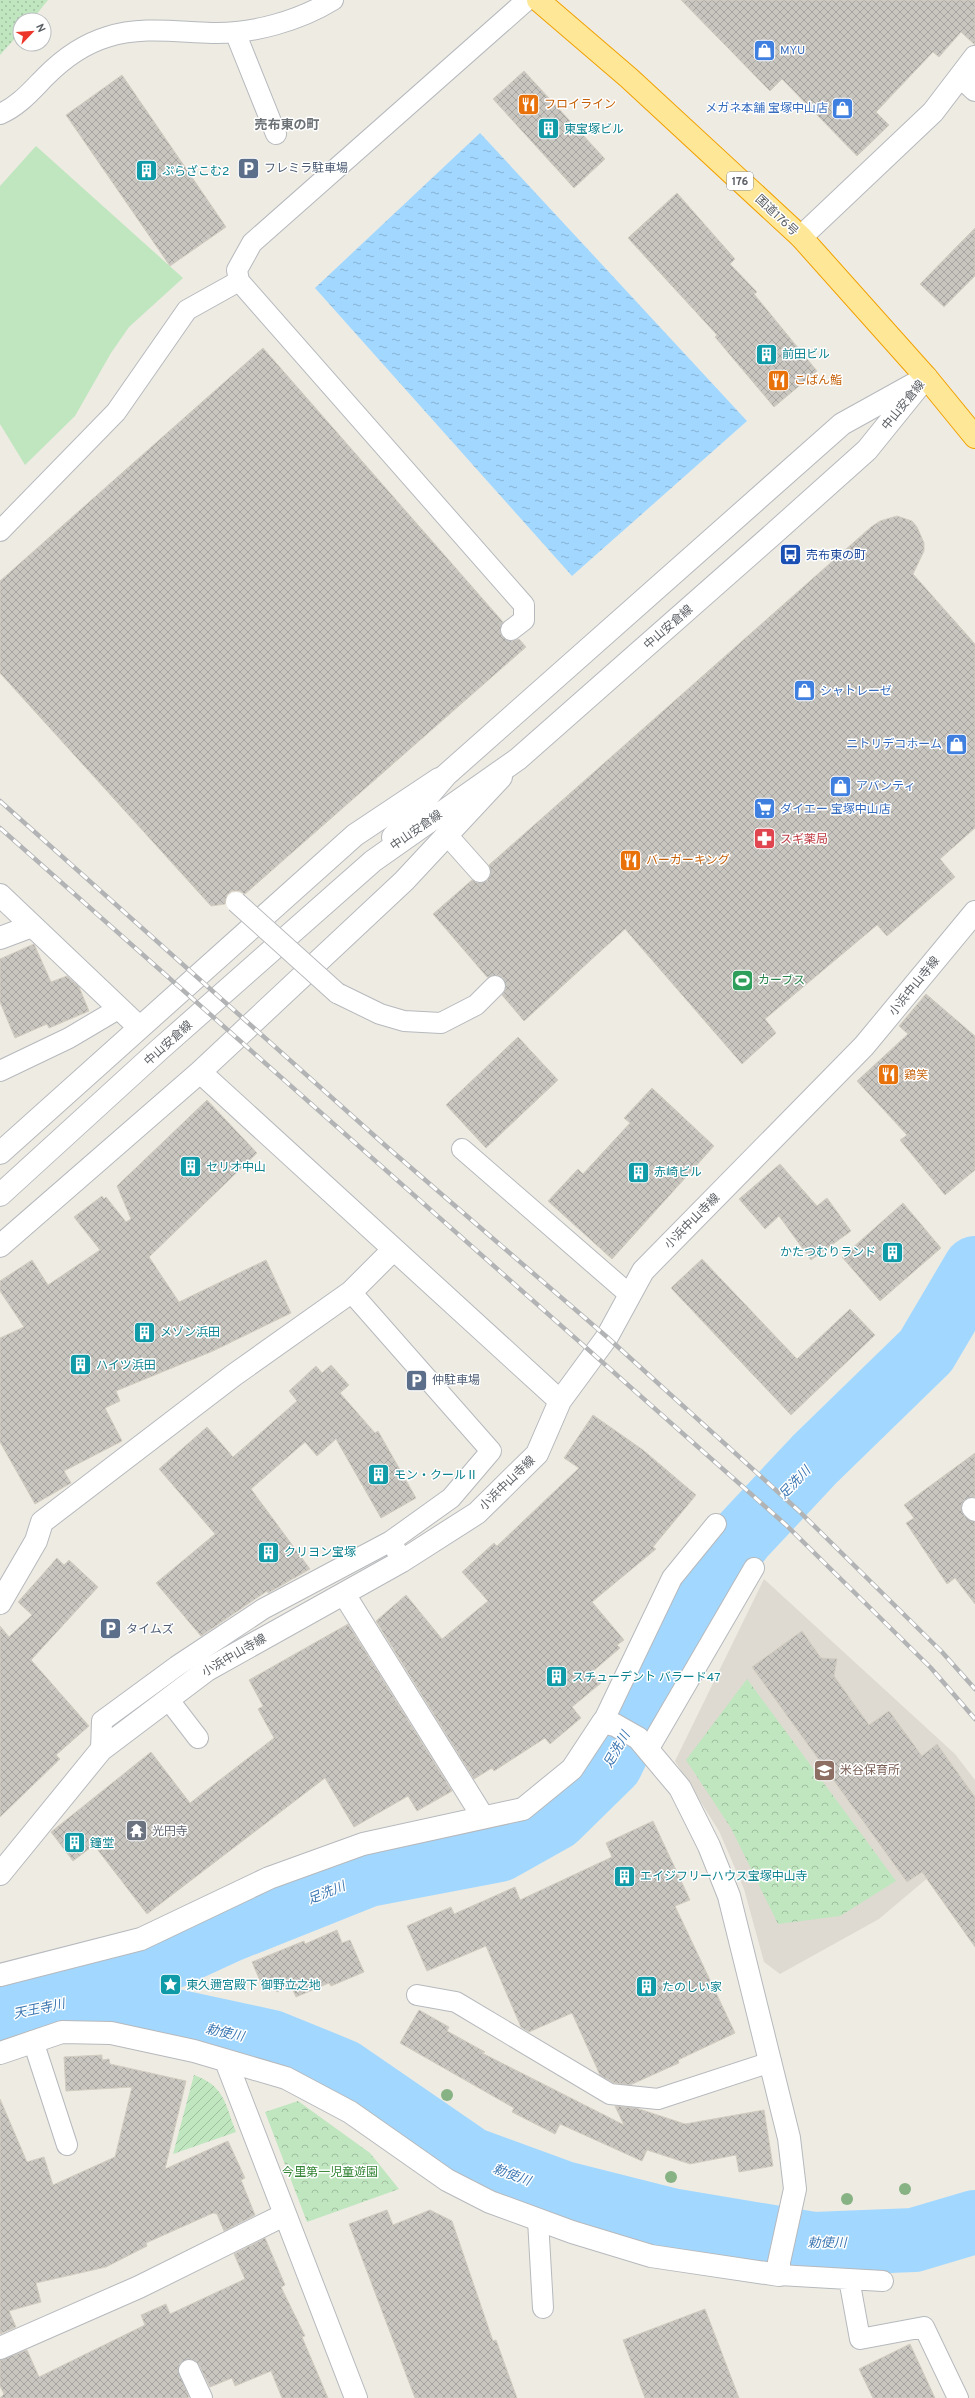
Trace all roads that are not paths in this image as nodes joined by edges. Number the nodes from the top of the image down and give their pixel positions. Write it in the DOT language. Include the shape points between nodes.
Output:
graph roads {
  1 [pos="333,0"];
  2 [pos="527,0"];
  3 [pos="538,0"];
  4 [pos="235,32"];
  5 [pos="975,57"];
  6 [pos="968,84"];
  7 [pos="0,114"];
  8 [pos="276,134"];
  9 [pos="801,238"];
  10 [pos="239,281"];
  11 [pos="926,377"];
  12 [pos="975,437"];
  13 [pos="0,531"];
  14 [pos="511,630"];
  15 [pos="518,759"];
  16 [pos="446,775"];
  17 [pos="447,834"];
  18 [pos="373,861"];
  19 [pos="480,872"];
  20 [pos="0,895"];
  21 [pos="236,902"];
  22 [pos="975,912"];
  23 [pos="32,926"];
  24 [pos="0,938"];
  25 [pos="495,986"];
  26 [pos="118,1009"];
  27 [pos="139,1027"];
  28 [pos="0,1071"];
  29 [pos="200,1072"];
  30 [pos="462,1149"];
  31 [pos="0,1153"];
  32 [pos="0,1195"];
  33 [pos="0,1246"];
  34 [pos="393,1250"];
  35 [pos="351,1292"];
  36 [pos="630,1295"];
  37 [pos="560,1401"];
  38 [pos="716,1524"];
  39 [pos="391,1541"];
  40 [pos="402,1561"];
  41 [pos="754,1568"];
  42 [pos="344,1594"];
  43 [pos="0,1603"];
  44 [pos="168,1699"];
  45 [pos="609,1723"];
  46 [pos="198,1738"];
  47 [pos="643,1744"];
  48 [pos="101,1750"];
  49 [pos="483,1817"];
  50 [pos="0,1874"];
  51 [pos="0,1975"];
  52 [pos="417,1995"];
  53 [pos="33,2041"];
  54 [pos="0,2053"];
  55 [pos="226,2060"];
  56 [pos="771,2062"];
  57 [pos="67,2145"];
  58 [pos="284,2215"];
  59 [pos="538,2220"];
  60 [pos="779,2269"];
  61 [pos="849,2279"];
  62 [pos="883,2281"];
  63 [pos="544,2308"];
  64 [pos="0,2348"];
  65 [pos="189,2370"];
  66 [pos="202,2398"];
  67 [pos="356,2398"];
  68 [pos="958,2398"];
  1 -- 4 [label="lane" via="277,23"];
  2 -- 10 [label="lane" via="252,243 237,270"];
  3 -- 9 [label="highway, 国道176号 / 176" via="629,78"];
  4 -- 7 [label="lane" via="137,30 106,37 74,52 28,95"];
  4 -- 8 [label="lane"];
  5 -- 6 [label="street"];
  6 -- 9 [label="street" via="933,112"];
  9 -- 11 [label="highway, 国道176号 / 176"];
  10 -- 13 [label="lane" via="187,310 116,412"];
  10 -- 14 [label="lane" via="524,605 524,620"];
  11 -- 12 [label="highway, 国道176号 / 176"];
  11 -- 15 [label="street, 中山安倉線" via="867,450"];
  11 -- 16 [label="street, 中山安倉線" via="842,424"];
  15 -- 17 [label="street"];
  15 -- 18 [label="street, 中山安倉線"];
  16 -- 18 [label="street, 中山安倉線"];
  16 -- 27 [label="street" via="355,835"];
  17 -- 19 [label="lane"];
  17 -- 29 [label="street" via="404,881"];
  18 -- 32 [label="street, 中山安倉線" via="160,1049"];
  20 -- 23 [label="street"];
  21 -- 25 [label="lane, bridge" via="337,993 380,1014 404,1021 441,1023 476,1005"];
  22 -- 36 [label="street, 小浜中山寺線" via="864,1046 643,1271"];
  23 -- 24 [label="street"];
  23 -- 26 [label="street"];
  26 -- 27 [label="street"];
  26 -- 28 [label="lane" via="69,1038"];
  27 -- 31 [label="street"];
  29 -- 33 [label="street"];
  29 -- 34 [label="street"];
  30 -- 36 [label="lane"];
  34 -- 35 [label="street"];
  34 -- 37 [label="street"];
  35 -- 39 [label="lane" via="491,1451 451,1498"];
  35 -- 43 [label="street" via="234,1375 42,1522 36,1541"];
  36 -- 37 [label="street, 小浜中山寺線" via="607,1337"];
  37 -- 40 [label="street, 小浜中山寺線" via="537,1454 477,1513"];
  38 -- 45 [label="lane" via="672,1578"];
  39 -- 40 [label="lane"];
  39 -- 48 [label="lane" via="263,1609 177,1666 102,1721"];
  40 -- 42 [label="street, 小浜中山寺線"];
  41 -- 47 [label="lane"];
  42 -- 44 [label="street, 小浜中山寺線" via="206,1670"];
  42 -- 49 [label="street"];
  44 -- 46 [label="lane"];
  44 -- 48 [label="street, 小浜中山寺線"];
  45 -- 47 [label="street"];
  45 -- 49 [label="street" via="572,1769 523,1809"];
  47 -- 56 [label="street" via="680,1788 709,1846 729,1896"];
  48 -- 50 [label="street, 小浜中山寺線"];
  49 -- 51 [label="street" via="363,1844 269,1878 141,1939"];
  52 -- 56 [label="lane" via="456,2002 610,2094 658,2099"];
  53 -- 54 [label="street"];
  53 -- 55 [label="street" via="62,2032 111,2033"];
  53 -- 57 [label="lane"];
  55 -- 58 [label="street"];
  55 -- 59 [label="street" via="286,2078 350,2112 447,2180 490,2202"];
  56 -- 60 [label="street" via="789,2138 794,2189"];
  58 -- 64 [label="street" via="140,2287"];
  58 -- 67 [label="street"];
  59 -- 60 [label="street" via="651,2256"];
  59 -- 63 [label="lane"];
  60 -- 61 [label="lane"];
  61 -- 62 [label="lane"];
  61 -- 68 [label="lane" via="860,2339 924,2326"];
  65 -- 66 [label="lane"];
}
